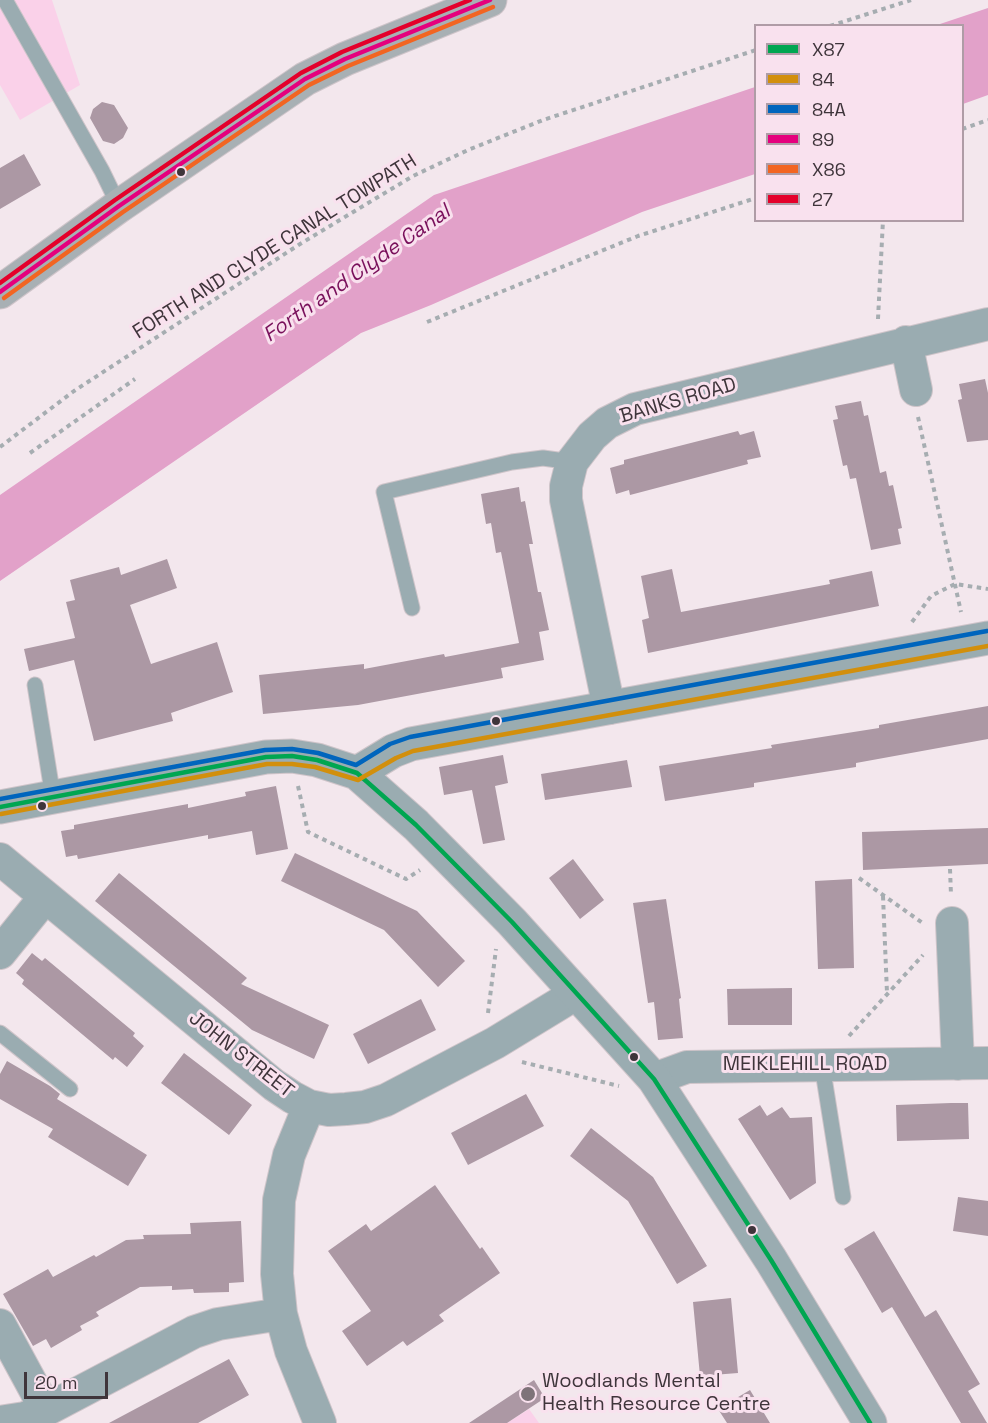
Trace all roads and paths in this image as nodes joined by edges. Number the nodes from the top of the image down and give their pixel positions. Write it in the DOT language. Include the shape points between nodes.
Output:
graph roads {
  1 [pos="5,0"];
  2 [pos="490,0"];
  3 [pos="911,0"];
  4 [pos="836,24"];
  5 [pos="754,51"];
  6 [pos="988,120"];
  7 [pos="964,129"];
  8 [pos="754,199"];
  9 [pos="119,206"];
  10 [pos="883,222"];
  11 [pos="0,292"];
  12 [pos="878,320"];
  13 [pos="427,322"];
  14 [pos="988,324"];
  15 [pos="906,342"];
  16 [pos="135,379"];
  17 [pos="917,403"];
  18 [pos="0,447"];
  19 [pos="30,453"];
  20 [pos="572,462"];
  21 [pos="955,584"];
  22 [pos="988,589"];
  23 [pos="412,608"];
  24 [pos="977,640"];
  25 [pos="901,654"];
  26 [pos="35,685"];
  27 [pos="609,708"];
  28 [pos="292,756"];
  29 [pos="357,773"];
  30 [pos="54,797"];
  31 [pos="0,807"];
  32 [pos="444,853"];
  33 [pos="0,859"];
  34 [pos="859,878"];
  35 [pos="883,895"];
  36 [pos="45,897"];
  37 [pos="952,923"];
  38 [pos="0,953"];
  39 [pos="575,991"];
  40 [pos="887,994"];
  41 [pos="0,1033"];
  42 [pos="973,1063"];
  43 [pos="822,1065"];
  44 [pos="654,1079"];
  45 [pos="70,1089"];
  46 [pos="309,1106"];
  47 [pos="843,1197"];
  48 [pos="280,1314"];
  49 [pos="0,1325"];
  50 [pos="46,1410"];
  51 [pos="0,1422"];
  52 [pos="320,1423"];
  53 [pos="870,1423"];
  1 -- 9 [label="lane"];
  2 -- 9 [label="main road" via="305,79"];
  3 -- 4 [label="path"];
  5 -- 18 [label="path, FORTH AND CLYDE CANAL TOWPATH" via="543,120 413,176 300,244 74,391"];
  6 -- 7 [label="path"];
  8 -- 13 [label="path" via="638,236"];
  9 -- 11 [label="main road"];
  10 -- 12 [label="path"];
  14 -- 15 [label="street, BANKS ROAD"];
  15 -- 17 [label="street"];
  15 -- 20 [label="street, BANKS ROAD" via="635,409 607,423"];
  16 -- 19 [label="path"];
  17 -- 21 [label="path"];
  20 -- 23 [label="lane" via="543,458 512,462 384,492"];
  20 -- 27 [label="street, BANKS ROAD" via="566,500"];
  21 -- 22 [label="path"];
  21 -- 24 [label="path"];
  21 -- 25 [label="path" via="932,596 919,611"];
  24 -- 25 [label="street"];
  25 -- 27 [label="street"];
  26 -- 30 [label="lane"];
  27 -- 29 [label="street" via="411,744"];
  28 -- 29 [label="street"];
  28 -- 30 [label="street" via="266,757"];
  28 -- 32 [label="path" via="308,832 406,879"];
  29 -- 32 [label="street"];
  30 -- 31 [label="street"];
  32 -- 39 [label="street"];
  33 -- 36 [label="street, JOHN STREET"];
  34 -- 35 [label="path"];
  35 -- 37 [label="path" via="923,924"];
  35 -- 40 [label="path"];
  36 -- 38 [label="street"];
  36 -- 46 [label="street, JOHN STREET" via="274,1085"];
  37 -- 40 [label="path"];
  37 -- 42 [label="street, MEIKLEHILL ROAD"];
  39 -- 44 [label="street"];
  39 -- 46 [label="street, JOHN STREET" via="495,1043 386,1100 346,1109"];
  40 -- 43 [label="path"];
  41 -- 45 [label="lane"];
  42 -- 43 [label="street, MEIKLEHILL ROAD"];
  43 -- 44 [label="street, MEIKLEHILL ROAD" via="687,1066"];
  43 -- 47 [label="lane"];
  44 -- 53 [label="street"];
  46 -- 48 [label="street" via="289,1155 279,1200"];
  48 -- 50 [label="street" via="194,1332"];
  48 -- 52 [label="street"];
  49 -- 50 [label="street"];
  50 -- 51 [label="street"];
}
